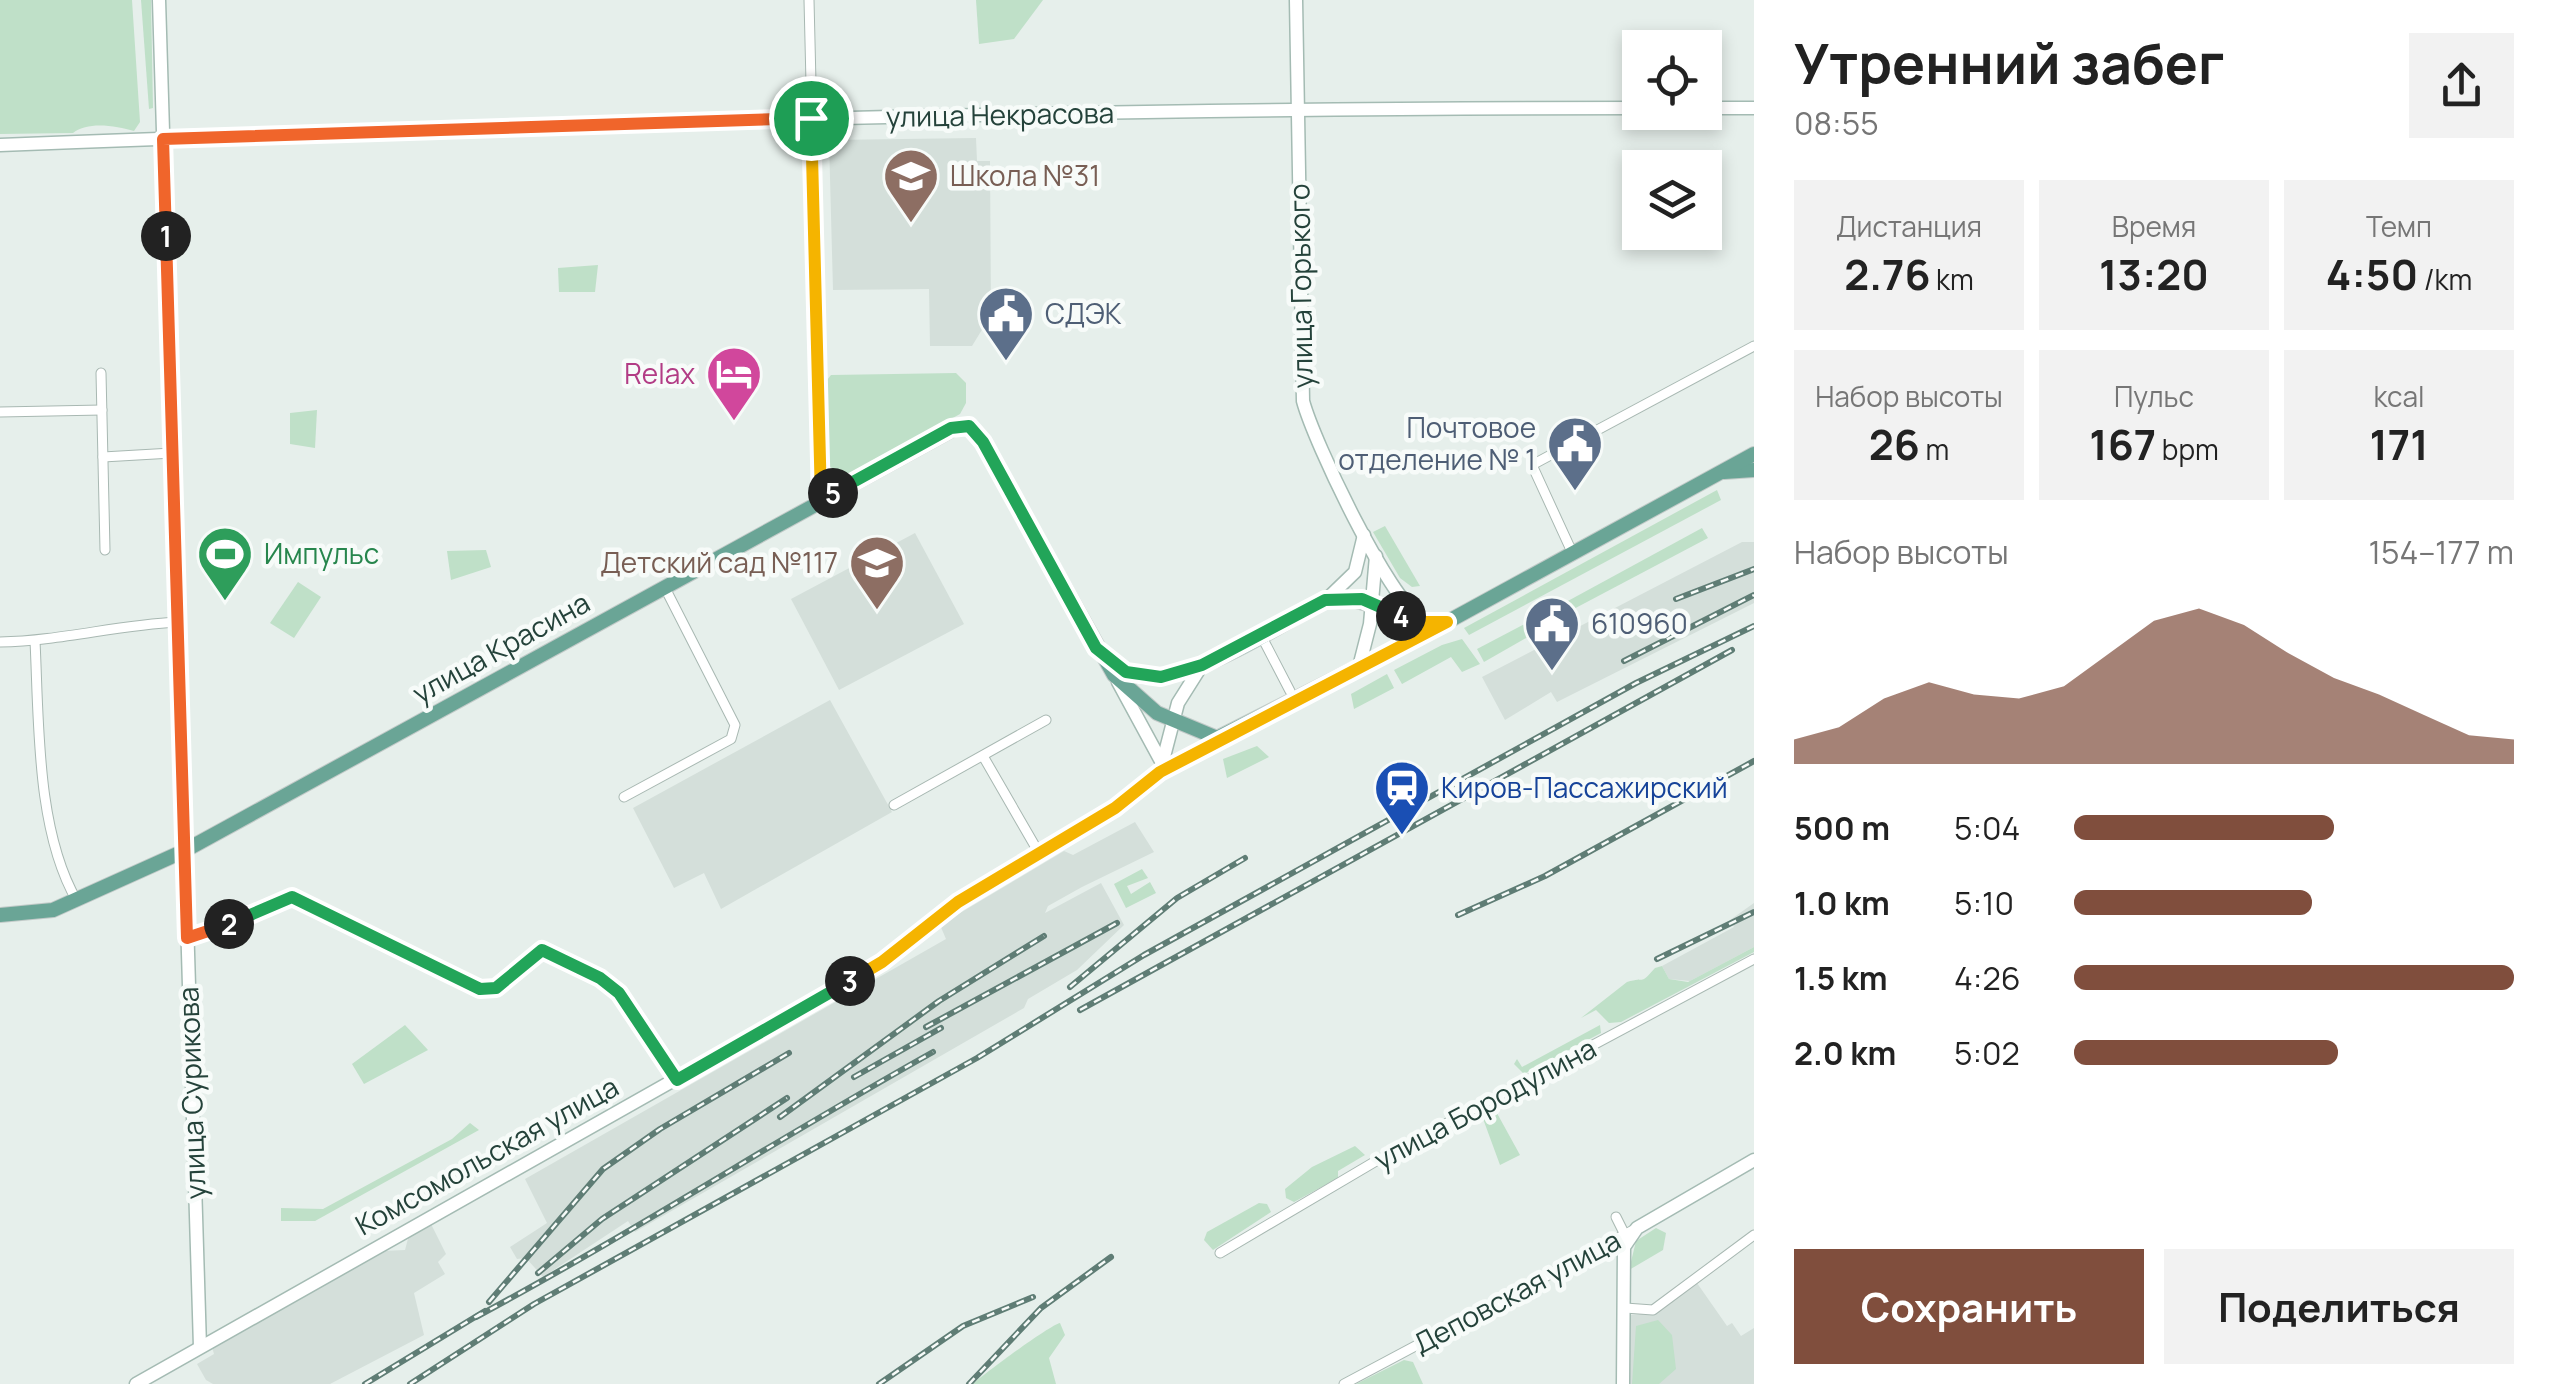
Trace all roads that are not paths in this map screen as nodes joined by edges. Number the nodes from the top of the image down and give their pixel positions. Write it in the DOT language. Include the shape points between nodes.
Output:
graph roads {
  1 [pos="160,0"];
  2 [pos="809,0"];
  3 [pos="1296,0"];
  4 [pos="1297,108"];
  5 [pos="1622,108"];
  6 [pos="1722,108"];
  7 [pos="1754,108"];
  8 [pos="811,118"];
  9 [pos="163,139"];
  10 [pos="0,146"];
  11 [pos="1754,346"];
  12 [pos="101,373"];
  13 [pos="102,410"];
  14 [pos="0,412"];
  15 [pos="172,453"];
  16 [pos="1754,454"];
  17 [pos="103,457"];
  18 [pos="1754,470"];
  19 [pos="1718,473"];
  20 [pos="821,499"];
  21 [pos="1364,532"];
  22 [pos="105,550"];
  23 [pos="1572,552"];
  24 [pos="1376,556"];
  25 [pos="664,586"];
  26 [pos="1325,600"];
  27 [pos="1373,603"];
  28 [pos="177,622"];
  29 [pos="1442,622"];
  30 [pos="0,642"];
  31 [pos="36,642"];
  32 [pos="1265,644"];
  33 [pos="1096,648"];
  34 [pos="1202,665"];
  35 [pos="1359,667"];
  36 [pos="1114,675"];
  37 [pos="1290,691"];
  38 [pos="1046,720"];
  39 [pos="1172,721"];
  40 [pos="1224,738"];
  41 [pos="982,756"];
  42 [pos="1161,768"];
  43 [pos="624,798"];
  44 [pos="894,805"];
  45 [pos="184,851"];
  46 [pos="1039,853"];
  47 [pos="78,901"];
  48 [pos="0,914"];
  49 [pos="187,938"];
  50 [pos="1754,959"];
  51 [pos="677,1080"];
  52 [pos="1754,1160"];
  53 [pos="1617,1220"];
  54 [pos="1631,1226"];
  55 [pos="1754,1235"];
  56 [pos="1220,1253"];
  57 [pos="1625,1308"];
  58 [pos="200,1346"];
  59 [pos="136,1384"];
  60 [pos="1344,1384"];
  61 [pos="1623,1384"];
  1 -- 9 [label="street, улица Сурикова"];
  2 -- 8 [label="street"];
  3 -- 4 [label="street, улица Горького"];
  4 -- 5 [label="street, улица Некрасова"];
  4 -- 8 [label="street, улица Некрасова"];
  4 -- 21 [label="street, улица Горького" via="1303,401 1314,437"];
  6 -- 7 [label="street"];
  8 -- 9 [label="street, улица Некрасова"];
  8 -- 20 [label="street"];
  9 -- 10 [label="street, улица Некрасова"];
  9 -- 15 [label="street, улица Сурикова"];
  11 -- 23 [label="street" via="1532,465"];
  12 -- 13 [label="street"];
  13 -- 14 [label="street"];
  13 -- 17 [label="street"];
  15 -- 17 [label="street"];
  15 -- 28 [label="street, улица Сурикова"];
  16 -- 19 [label="main road, Комсомольская улица"];
  17 -- 22 [label="street"];
  18 -- 19 [label="main road, Комсомольская улица"];
  19 -- 23 [label="main road, Комсомольская улица"];
  20 -- 25 [label="main road, улица Красина"];
  20 -- 33 [label="main road, улица Красина" via="951,428 969,426"];
  21 -- 24 [label="street, улица Горького"];
  21 -- 26 [label="street" via="1356,572"];
  23 -- 29 [label="main road, Комсомольская улица"];
  24 -- 27 [label="street"];
  24 -- 29 [label="street, улица Горького" via="1412,613"];
  25 -- 43 [label="street" via="735,725 731,739"];
  25 -- 45 [label="main road, улица Красина"];
  26 -- 27 [label="main road"];
  26 -- 34 [label="main road"];
  27 -- 29 [label="main road" via="1411,620"];
  27 -- 35 [label="street"];
  28 -- 31 [label="street"];
  28 -- 45 [label="street, улица Сурикова"];
  29 -- 35 [label="main road, Комсомольская улица"];
  30 -- 31 [label="street"];
  31 -- 47 [label="street" via="47,799"];
  32 -- 37 [label="street"];
  33 -- 34 [label="main road" via="1138,676 1168,676"];
  33 -- 36 [label="main road"];
  34 -- 39 [label="street"];
  35 -- 40 [label="main road, Комсомольская улица"];
  36 -- 39 [label="main road"];
  36 -- 42 [label="street"];
  38 -- 41 [label="street"];
  39 -- 40 [label="main road"];
  39 -- 42 [label="street"];
  40 -- 42 [label="street, Комсомольская улица"];
  41 -- 44 [label="street"];
  41 -- 46 [label="street"];
  42 -- 46 [label="street, Комсомольская улица" via="1115,808"];
  45 -- 47 [label="main road, улица Красина"];
  45 -- 49 [label="street, улица Сурикова"];
  46 -- 51 [label="street, Комсомольская улица" via="944,912 882,962"];
  47 -- 48 [label="main road, улица Красина"];
  49 -- 51 [label="street" via="292,897 480,989 496,988 542,950 619,993"];
  49 -- 58 [label="street, улица Сурикова"];
  50 -- 56 [label="street, улица Бородулина"];
  51 -- 58 [label="street, Комсомольская улица"];
  52 -- 54 [label="street, Деповская улица"];
  53 -- 54 [label="street"];
  54 -- 57 [label="street, Деповская улица" via="1624,1247"];
  54 -- 60 [label="street, Деповская улица"];
  55 -- 57 [label="street" via="1653,1310"];
  57 -- 61 [label="street"];
  58 -- 59 [label="street, Комсомольская улица"];
}
